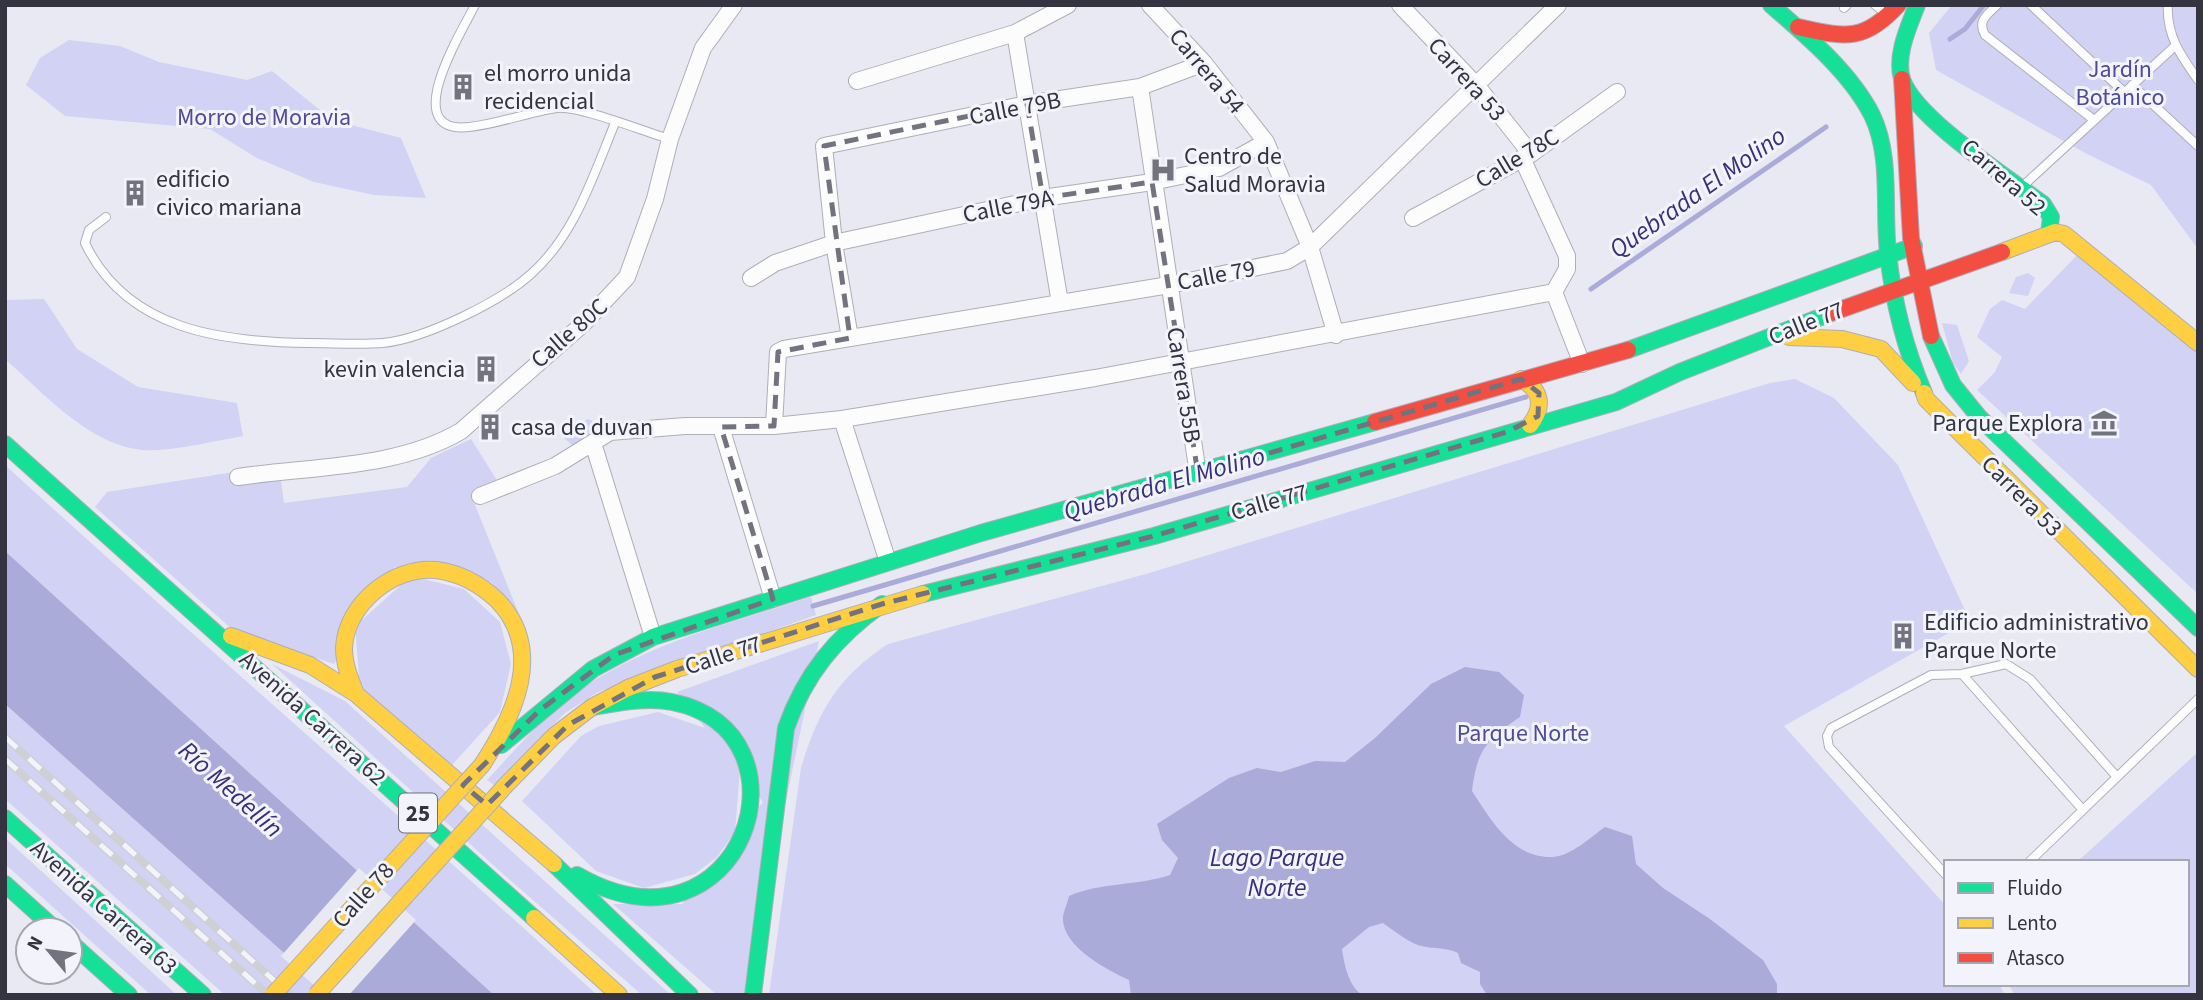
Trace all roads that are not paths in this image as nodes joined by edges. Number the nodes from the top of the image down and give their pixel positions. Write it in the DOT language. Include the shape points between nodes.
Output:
graph roads {
  1 [pos="475,5"];
  2 [pos="734,5"];
  3 [pos="1068,5"];
  4 [pos="1150,5"];
  5 [pos="1400,5"];
  6 [pos="1558,5"];
  7 [pos="1771,5"];
  8 [pos="1875,5"];
  9 [pos="1917,5"];
  10 [pos="1997,5"];
  11 [pos="2031,5"];
  12 [pos="2168,5"];
  13 [pos="1893,11"];
  14 [pos="1798,27"];
  15 [pos="1015,33"];
  16 [pos="2175,46"];
  17 [pos="1204,63"];
  18 [pos="1902,79"];
  19 [pos="2198,79"];
  20 [pos="857,81"];
  21 [pos="2132,85"];
  22 [pos="1477,86"];
  23 [pos="1140,87"];
  24 [pos="1617,92"];
  25 [pos="2124,92"];
  26 [pos="1027,104"];
  27 [pos="2094,120"];
  28 [pos="615,123"];
  29 [pos="670,139"];
  30 [pos="1266,142"];
  31 [pos="2198,146"];
  32 [pos="1526,156"];
  33 [pos="1152,182"];
  34 [pos="2022,187"];
  35 [pos="1043,198"];
  36 [pos="106,217"];
  37 [pos="1413,218"];
  38 [pos="2049,234"];
  39 [pos="834,243"];
  40 [pos="1914,246"];
  41 [pos="1310,247"];
  42 [pos="1888,253"];
  43 [pos="751,278"];
  44 [pos="1919,284"];
  45 [pos="1168,285"];
  46 [pos="1894,291"];
  47 [pos="1554,292"];
  48 [pos="1060,303"];
  49 [pos="1336,334"];
  50 [pos="1772,337"];
  51 [pos="850,338"];
  52 [pos="2198,343"];
  53 [pos="1180,361"];
  54 [pos="1582,364"];
  55 [pos="1521,379"];
  56 [pos="1926,399"];
  57 [pos="842,419"];
  58 [pos="1530,425"];
  59 [pos="774,426"];
  60 [pos="720,428"];
  61 [pos="593,443"];
  62 [pos="5,444"];
  63 [pos="1198,474"];
  64 [pos="238,477"];
  65 [pos="481,496"];
  66 [pos="888,562"];
  67 [pos="773,599"];
  68 [pos="882,604"];
  69 [pos="2198,628"];
  70 [pos="217,631"];
  71 [pos="653,637"];
  72 [pos="2198,669"];
  73 [pos="1962,674"];
  74 [pos="356,694"];
  75 [pos="2198,699"];
  76 [pos="592,707"];
  77 [pos="482,765"];
  78 [pos="2117,777"];
  79 [pos="505,786"];
  80 [pos="2084,810"];
  81 [pos="5,818"];
  82 [pos="546,856"];
  83 [pos="2031,860"];
  84 [pos="1944,873"];
  85 [pos="5,884"];
  86 [pos="40,916"];
  87 [pos="84,955"];
  88 [pos="129,995"];
  89 [pos="203,995"];
  90 [pos="273,995"];
  91 [pos="316,995"];
  92 [pos="618,995"];
  93 [pos="690,995"];
  94 [pos="753,995"];
  1 -- 28 [label="lane" via="436,84 434,103 439,117 453,127 468,127 559,108 581,109"];
  2 -- 29 [label="street, Calle 80C" via="703,48"];
  3 -- 15 [label="street"];
  4 -- 17 [label="street, Carrera 54"];
  5 -- 22 [label="street, Carrera 53"];
  6 -- 22 [label="street, Calle 79"];
  7 -- 14 [label="main road"];
  8 -- 13 [label="lane"];
  9 -- 18 [label="main road" via="1903,48"];
  10 -- 27 [label="lane" via="1982,20 1985,35"];
  11 -- 25 [label="lane"];
  12 -- 16 [label="lane" via="2167,22"];
  13 -- 14 [label="main road" via="1876,29 1857,35"];
  14 -- 42 [label="main road" via="1866,103 1878,130"];
  15 -- 20 [label="street"];
  15 -- 26 [label="street"];
  16 -- 19 [label="lane"];
  16 -- 21 [label="lane"];
  17 -- 23 [label="street, Calle 79B"];
  17 -- 30 [label="street, Carrera 54"];
  18 -- 34 [label="main road, Carrera 52" via="1918,106"];
  18 -- 40 [label="main road" via="1903,144"];
  21 -- 25 [label="lane"];
  21 -- 31 [label="lane"];
  22 -- 32 [label="street, Carrera 53"];
  22 -- 41 [label="street, Calle 79"];
  23 -- 26 [label="street, Calle 79B"];
  23 -- 33 [label="street, Carrera 55B"];
  24 -- 32 [label="street, Calle 78C"];
  25 -- 27 [label="lane"];
  26 -- 35 [label="street"];
  26 -- 39 [label="street, Calle 79B" via="824,146"];
  27 -- 34 [label="lane"];
  28 -- 29 [label="lane"];
  28 -- 36 [label="lane" via="577,212 547,259 492,303 385,343 249,342 181,328 138,303 93,261 85,243 89,230"];
  29 -- 64 [label="street, Calle 80C" via="627,277 583,324 461,430 419,451"];
  30 -- 33 [label="street, Calle 79A" via="1219,168"];
  30 -- 41 [label="street, Carrera 54"];
  32 -- 37 [label="street, Calle 78C"];
  32 -- 47 [label="street, Carrera 53" via="1567,256 1567,270"];
  33 -- 35 [label="street, Calle 79A"];
  33 -- 45 [label="street, Carrera 55B"];
  34 -- 38 [label="main road, Carrera 52" via="2052,217"];
  35 -- 39 [label="street, Calle 79A"];
  35 -- 48 [label="street"];
  38 -- 44 [label="main road, Calle 77"];
  38 -- 52 [label="main road, Carrera 52" via="2064,234"];
  39 -- 43 [label="street, Calle 79A" via="775,263"];
  39 -- 51 [label="street"];
  40 -- 42 [label="main road, Calle 77"];
  40 -- 44 [label="main road"];
  41 -- 45 [label="street, Calle 79" via="1287,261"];
  41 -- 49 [label="street, Carrera 54"];
  42 -- 46 [label="main road, Carrera 53"];
  42 -- 54 [label="main road, Calle 77"];
  44 -- 46 [label="main road, Calle 77"];
  44 -- 69 [label="main road, Carrera 53" via="1953,385 2053,490"];
  45 -- 48 [label="street, Calle 79"];
  45 -- 53 [label="street, Carrera 55B"];
  46 -- 50 [label="main road, Calle 77"];
  46 -- 56 [label="main road, Carrera 53" via="1910,360"];
  47 -- 49 [label="street"];
  47 -- 54 [label="street"];
  48 -- 51 [label="street, Calle 79"];
  49 -- 53 [label="street"];
  50 -- 56 [label="main road" via="1816,336 1881,349"];
  50 -- 58 [label="main road, Calle 77" via="1616,402"];
  51 -- 59 [label="street, Calle 79" via="778,352"];
  53 -- 57 [label="street"];
  53 -- 63 [label="street, Carrera 55B"];
  54 -- 55 [label="main road, Calle 77"];
  55 -- 58 [label="main road" via="1539,393 1538,416"];
  55 -- 63 [label="main road, Calle 77"];
  56 -- 72 [label="main road, Carrera 53"];
  57 -- 59 [label="street"];
  57 -- 66 [label="street"];
  58 -- 68 [label="main road, Calle 77" via="1154,536"];
  59 -- 60 [label="street"];
  60 -- 61 [label="street" via="610,432"];
  60 -- 67 [label="street"];
  61 -- 65 [label="street" via="555,466"];
  61 -- 71 [label="street"];
  62 -- 70 [label="main road, Avenida Carrera 62 / 25"];
  63 -- 66 [label="main road, Calle 77"];
  66 -- 67 [label="main road, Calle 77"];
  67 -- 71 [label="main road, Calle 77"];
  68 -- 76 [label="main road, Calle 77" via="655,677"];
  68 -- 94 [label="main road" via="835,639 791,711"];
  70 -- 74 [label="main road" via="310,665"];
  70 -- 92 [label="main road, Avenida Carrera 62 / 25"];
  71 -- 77 [label="main road, Calle 77" via="614,655 575,683"];
  73 -- 78 [label="lane" via="2006,664 2030,679"];
  73 -- 80 [label="lane"];
  73 -- 84 [label="lane" via="1931,675 1831,728 1827,736 1829,747"];
  74 -- 77 [label="main road" via="343,661 345,635 377,586 419,568 469,580 502,604 514,624 523,660 517,703"];
  74 -- 82 [label="main road"];
  75 -- 78 [label="lane"];
  76 -- 79 [label="main road, Calle 77" via="554,736"];
  76 -- 82 [label="main road" via="667,701 710,718 742,752 752,778 749,827 724,869 705,883 658,898 636,898 609,890"];
  77 -- 90 [label="main road, Calle 78, bridge"];
  78 -- 80 [label="lane"];
  79 -- 91 [label="main road, Calle 78, bridge"];
  80 -- 83 [label="lane"];
  81 -- 89 [label="main road, Avenida Carrera 63"];
  82 -- 93 [label="main road"];
  85 -- 86 [label="main road, Avenida Carrera 63"];
  87 -- 88 [label="main road, Avenida Carrera 63"];
}
